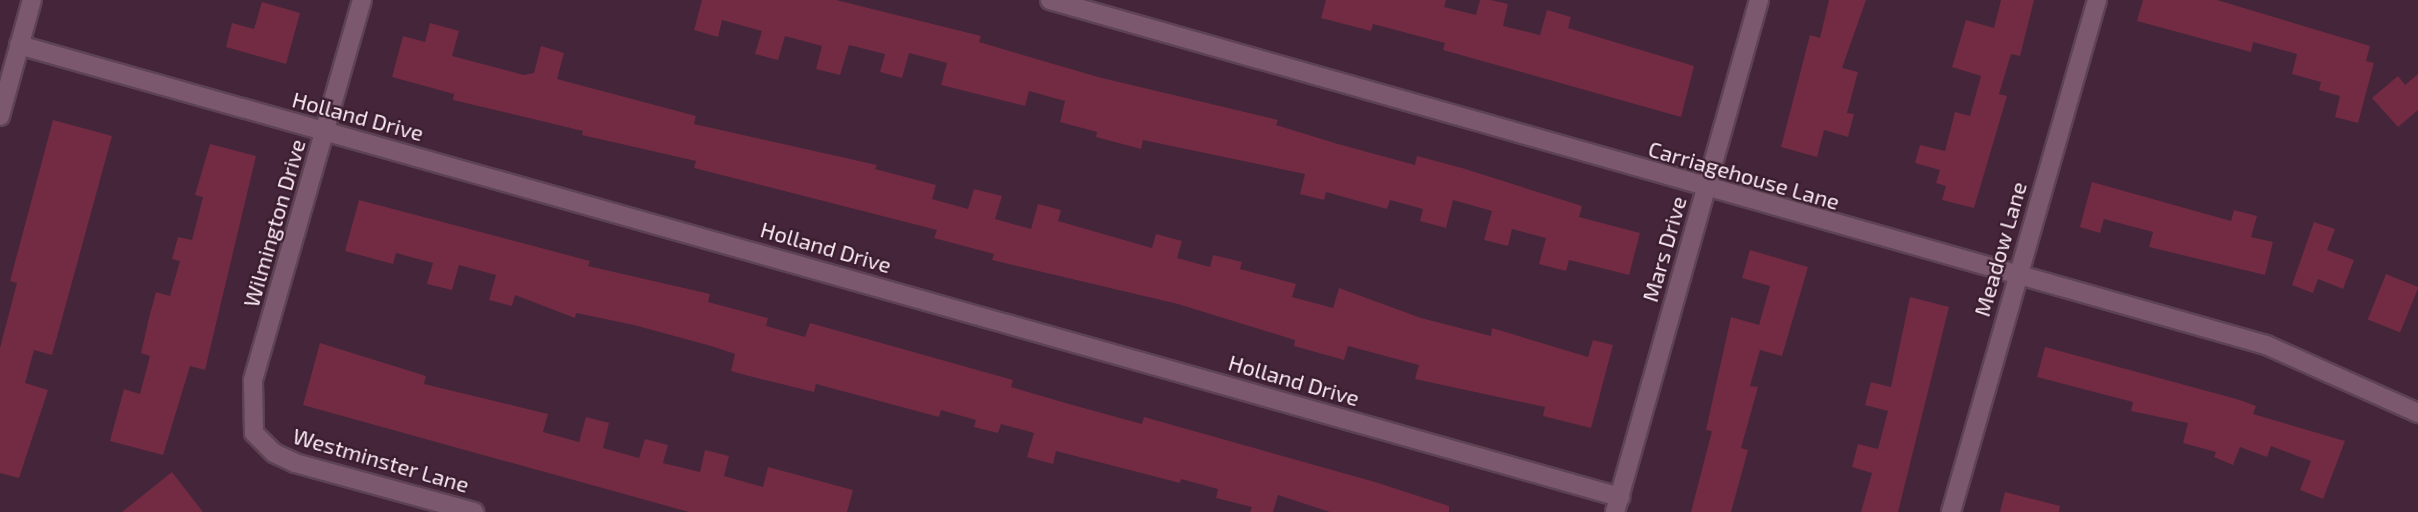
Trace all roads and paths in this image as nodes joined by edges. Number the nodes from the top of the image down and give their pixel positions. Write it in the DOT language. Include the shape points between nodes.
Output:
graph roads {
  1 [pos="32,0"];
  2 [pos="363,0"];
  3 [pos="1050,0"];
  4 [pos="1759,0"];
  5 [pos="2097,0"];
  6 [pos="19,45"];
  7 [pos="0,117"];
  8 [pos="325,132"];
  9 [pos="1705,189"];
  10 [pos="2017,277"];
  11 [pos="2418,413"];
  12 [pos="274,453"];
  13 [pos="1618,505"];
  14 [pos="474,512"];
  15 [pos="1951,512"];
  1 -- 6 [label="street"];
  2 -- 8 [label="street, Wilmington Drive"];
  3 -- 9 [label="street, Carriagehouse Lane"];
  4 -- 9 [label="street, Mars Drive"];
  5 -- 10 [label="street, Meadow Lane"];
  6 -- 7 [label="street"];
  6 -- 8 [label="street, Holland Drive"];
  8 -- 12 [label="street, Wilmington Drive" via="253,381 254,433"];
  8 -- 13 [label="street, Holland Drive"];
  9 -- 10 [label="street, Carriagehouse Lane"];
  9 -- 13 [label="street, Mars Drive"];
  10 -- 11 [label="street, Carriagehouse Lane" via="2266,345"];
  10 -- 15 [label="street, Meadow Lane"];
  12 -- 14 [label="street, Westminster Lane"];
}
